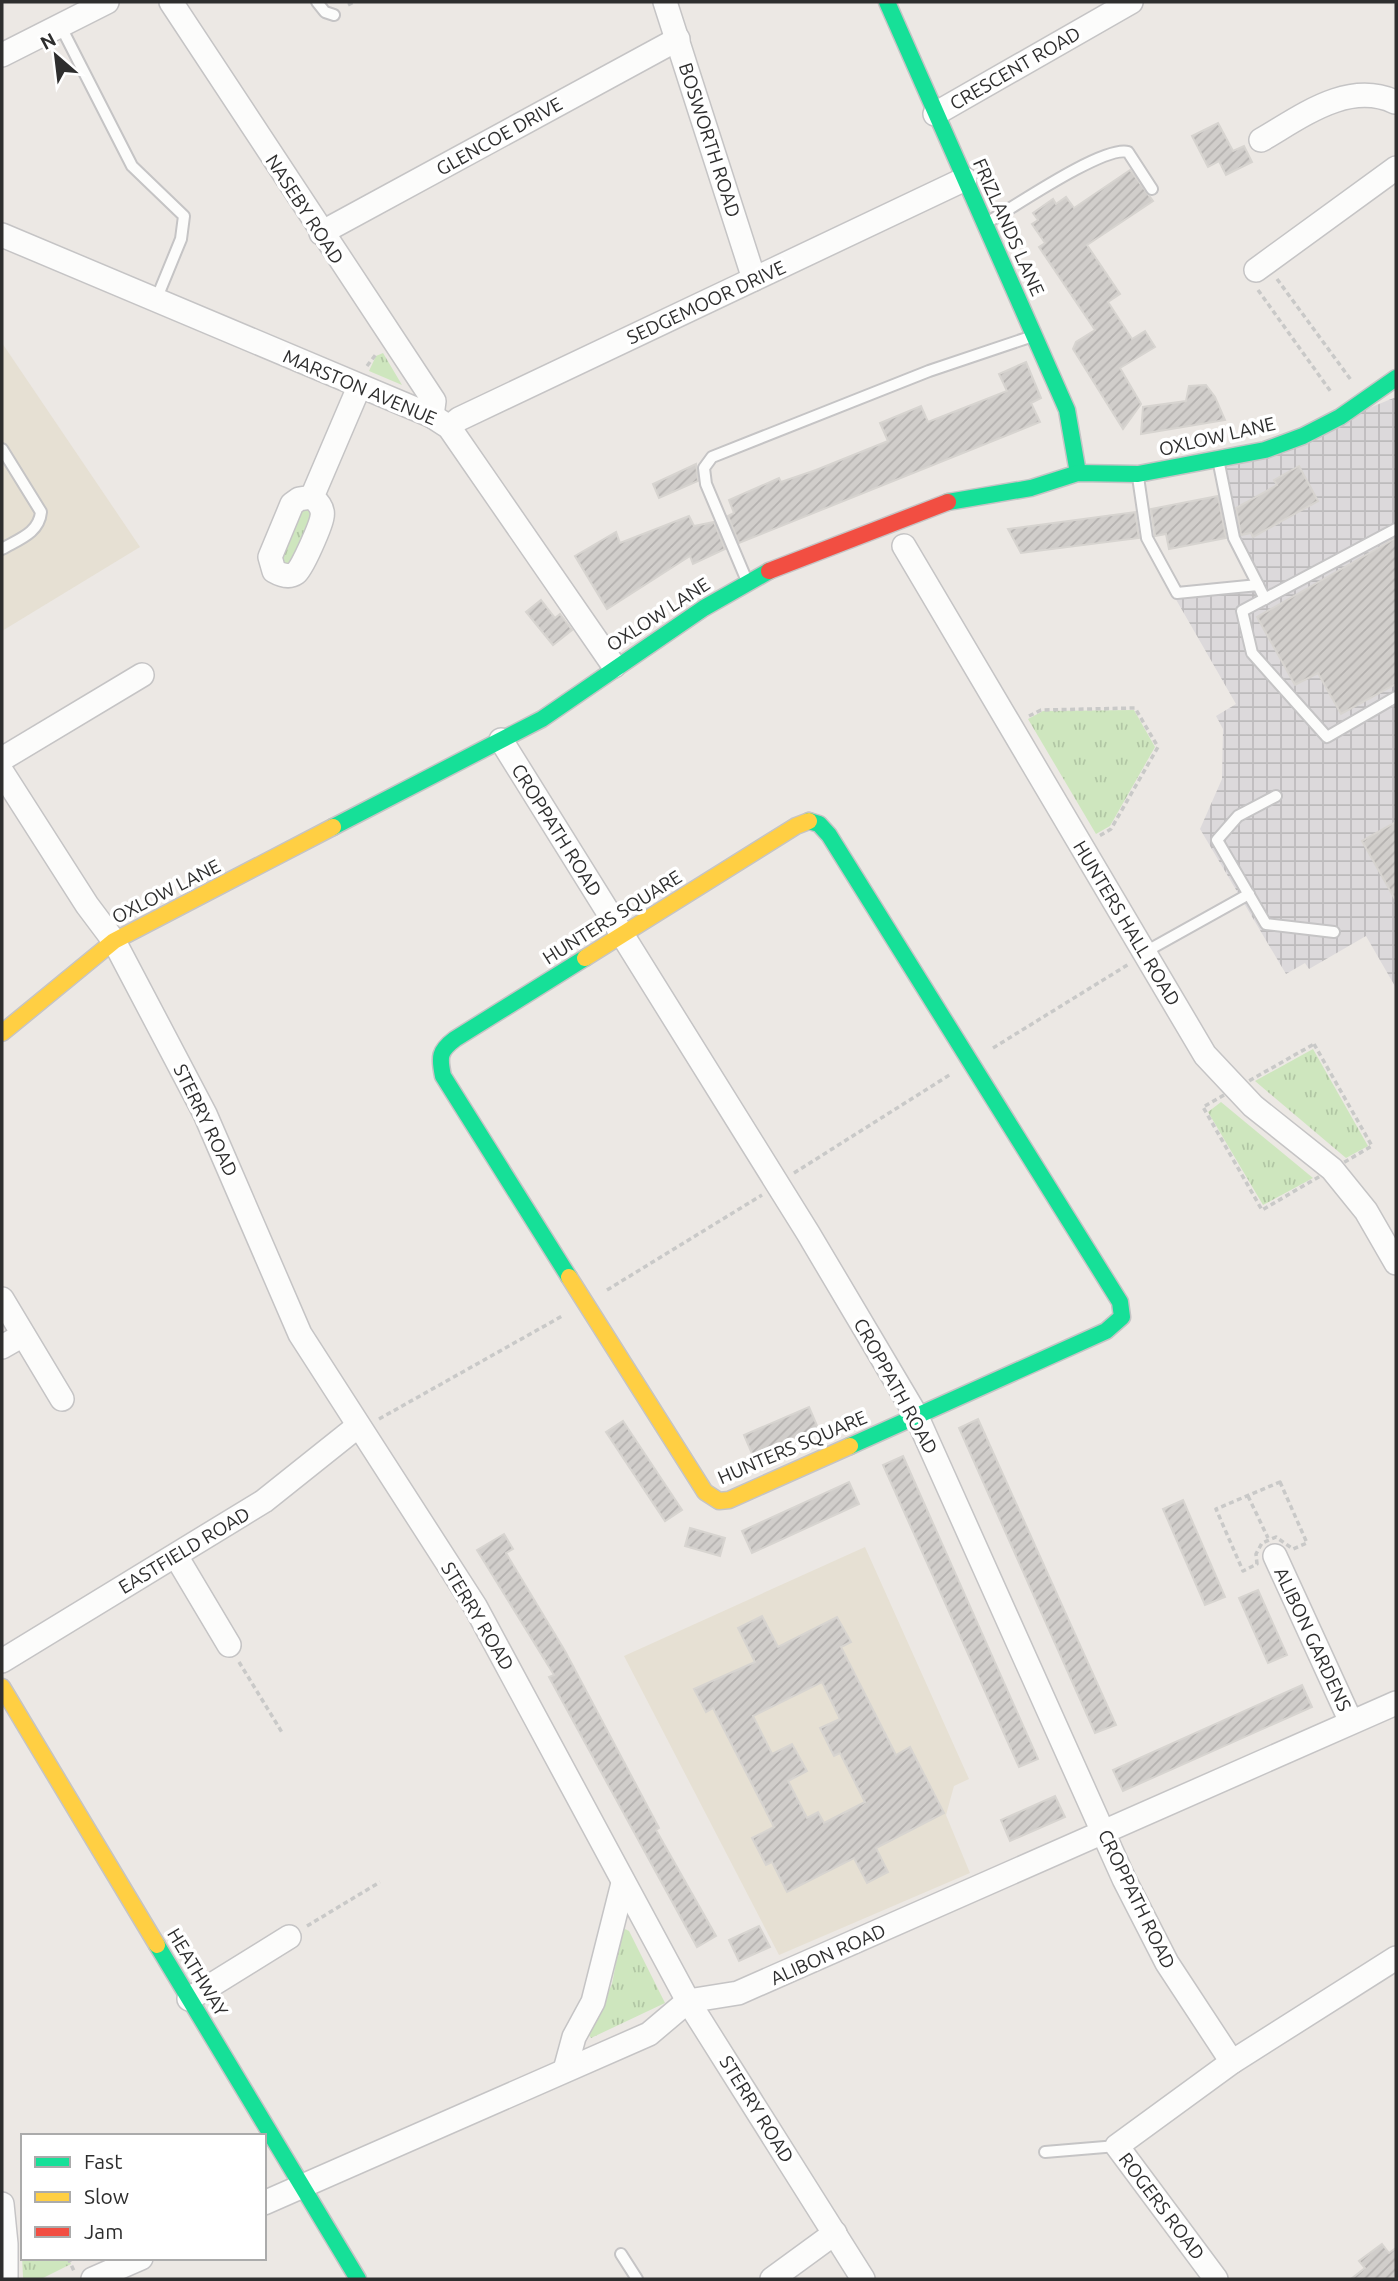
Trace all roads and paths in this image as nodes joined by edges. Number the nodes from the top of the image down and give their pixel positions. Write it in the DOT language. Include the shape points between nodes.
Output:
graph roads {
  1 [pos="107,2"];
  2 [pos="171,2"];
  3 [pos="317,2"];
  4 [pos="354,2"];
  5 [pos="665,2"];
  6 [pos="887,2"];
  7 [pos="1131,2"];
  8 [pos="348,5"];
  9 [pos="334,15"];
  10 [pos="61,27"];
  11 [pos="678,39"];
  12 [pos="2,55"];
  13 [pos="1396,105"];
  14 [pos="935,114"];
  15 [pos="1261,140"];
  16 [pos="1396,168"];
  17 [pos="965,179"];
  18 [pos="1152,189"];
  19 [pos="986,224"];
  20 [pos="321,233"];
  21 [pos="2,235"];
  22 [pos="1260,267"];
  23 [pos="754,279"];
  24 [pos="156,300"];
  25 [pos="1035,335"];
  26 [pos="394,343"];
  27 [pos="1396,381"];
  28 [pos="359,387"];
  29 [pos="1365,400"];
  30 [pos="1346,413"];
  31 [pos="441,422"];
  32 [pos="2,449"];
  33 [pos="1218,462"];
  34 [pos="1078,473"];
  35 [pos="1138,474"];
  36 [pos="312,497"];
  37 [pos="1396,529"];
  38 [pos="904,546"];
  39 [pos="2,549"];
  40 [pos="747,582"];
  41 [pos="1258,584"];
  42 [pos="1265,599"];
  43 [pos="614,667"];
  44 [pos="142,675"];
  45 [pos="1396,697"];
  46 [pos="1012,726"];
  47 [pos="501,740"];
  48 [pos="2,759"];
  49 [pos="2,772"];
  50 [pos="1276,796"];
  51 [pos="1082,846"];
  52 [pos="1249,894"];
  53 [pos="1334,932"];
  54 [pos="622,936"];
  55 [pos="114,941"];
  56 [pos="1145,953"];
  57 [pos="2,1033"];
  58 [pos="970,1062"];
  59 [pos="778,1184"];
  60 [pos="1396,1263"];
  61 [pos="2,1299"];
  62 [pos="586,1303"];
  63 [pos="23,1335"];
  64 [pos="2,1347"];
  65 [pos="61,1399"];
  66 [pos="916,1415"];
  67 [pos="359,1428"];
  68 [pos="1248,1496"];
  69 [pos="1272,1547"];
  70 [pos="176,1556"];
  71 [pos="229,1645"];
  72 [pos="2,1661"];
  73 [pos="2,1687"];
  74 [pos="1396,1703"];
  75 [pos="1351,1722"];
  76 [pos="283,1734"];
  77 [pos="1104,1832"];
  78 [pos="380,1882"];
  79 [pos="623,1883"];
  80 [pos="289,1937"];
  81 [pos="1396,1958"];
  82 [pos="189,1998"];
  83 [pos="688,2001"];
  84 [pos="1233,2062"];
  85 [pos="565,2070"];
  86 [pos="1117,2146"];
  87 [pos="1045,2152"];
  88 [pos="303,2187"];
  89 [pos="266,2202"];
  90 [pos="2,2204"];
  91 [pos="835,2234"];
  92 [pos="621,2254"];
  93 [pos="136,2260"];
  94 [pos="6,2279"];
  95 [pos="93,2279"];
  96 [pos="358,2279"];
  97 [pos="637,2279"];
  98 [pos="772,2279"];
  99 [pos="863,2279"];
  100 [pos="1216,2279"];
  1 -- 10 [label="street"];
  2 -- 20 [label="street, NASEBY ROAD"];
  3 -- 9 [label="lane"];
  4 -- 8 [label="path"];
  5 -- 11 [label="street, BOSWORTH ROAD"];
  6 -- 14 [label="street, FRIZLANDS LANE"];
  7 -- 14 [label="street, CRESCENT ROAD"];
  10 -- 12 [label="street"];
  10 -- 24 [label="lane" via="127,157 184,216 181,239"];
  11 -- 20 [label="street, GLENCOE DRIVE"];
  11 -- 23 [label="street, BOSWORTH ROAD"];
  13 -- 15 [label="street" via="1378,94 1360,93 1324,104"];
  14 -- 17 [label="street, FRIZLANDS LANE"];
  16 -- 22 [label="street"];
  17 -- 19 [label="street, FRIZLANDS LANE"];
  17 -- 23 [label="street, SEDGEMOOR DRIVE"];
  18 -- 19 [label="lane" via="1128,152 1119,149"];
  19 -- 25 [label="street, FRIZLANDS LANE"];
  20 -- 26 [label="street, NASEBY ROAD"];
  21 -- 24 [label="street, MARSTON AVENUE"];
  22 -- 29 [label="path"];
  22 -- 30 [label="path" via="1248,276"];
  23 -- 31 [label="street, SEDGEMOOR DRIVE" via="459,419"];
  24 -- 28 [label="street, MARSTON AVENUE"];
  25 -- 34 [label="street, FRIZLANDS LANE" via="1067,410"];
  25 -- 40 [label="lane" via="929,371 712,457 704,468 706,484"];
  26 -- 28 [label="path" via="372,357"];
  26 -- 31 [label="street, NASEBY ROAD" via="434,401"];
  27 -- 29 [label="street, OXLOW LANE"];
  28 -- 31 [label="street, MARSTON AVENUE"];
  28 -- 36 [label="street"];
  29 -- 30 [label="street, OXLOW LANE"];
  30 -- 33 [label="street, OXLOW LANE" via="1303,436"];
  31 -- 43 [label="street, MARSTON AVENUE"];
  32 -- 39 [label="lane" via="41,512 34,530"];
  33 -- 35 [label="street, OXLOW LANE"];
  33 -- 41 [label="lane" via="1234,538"];
  34 -- 35 [label="street, OXLOW LANE"];
  34 -- 40 [label="street, OXLOW LANE" via="1031,488 953,500"];
  35 -- 41 [label="lane" via="1147,538 1177,593"];
  37 -- 42 [label="lane"];
  38 -- 46 [label="street, HUNTERS HALL ROAD"];
  40 -- 43 [label="street, OXLOW LANE"];
  41 -- 42 [label="lane"];
  42 -- 45 [label="lane" via="1242,611 1252,653 1327,737"];
  43 -- 47 [label="street, OXLOW LANE" via="542,719"];
  44 -- 48 [label="street"];
  46 -- 51 [label="street, HUNTERS HALL ROAD"];
  46 -- 51 [label="path" via="1041,710 1135,708 1158,747 1111,829"];
  47 -- 54 [label="street, CROPPATH ROAD"];
  47 -- 55 [label="street, OXLOW LANE"];
  49 -- 55 [label="street, STERRY ROAD"];
  50 -- 52 [label="lane" via="1238,817 1217,840"];
  51 -- 56 [label="street, HUNTERS HALL ROAD"];
  52 -- 53 [label="lane" via="1266,924"];
  52 -- 56 [label="lane"];
  54 -- 58 [label="street, HUNTERS SQUARE" via="796,826 809,821 819,824"];
  54 -- 59 [label="street, CROPPATH ROAD"];
  54 -- 62 [label="street, HUNTERS SQUARE" via="455,1039 439,1057 443,1076"];
  55 -- 57 [label="street, OXLOW LANE"];
  55 -- 67 [label="street, STERRY ROAD" via="205,1114 300,1334"];
  56 -- 58 [label="path"];
  56 -- 60 [label="street, HUNTERS HALL ROAD" via="1205,1055 1253,1107 1332,1169 1366,1211"];
  58 -- 59 [label="path"];
  58 -- 66 [label="street, HUNTERS SQUARE" via="1120,1302 1122,1317 1106,1331"];
  59 -- 62 [label="path"];
  59 -- 66 [label="street, CROPPATH ROAD"];
  61 -- 63 [label="street"];
  62 -- 66 [label="street, HUNTERS SQUARE" via="711,1499 729,1500"];
  62 -- 67 [label="path"];
  63 -- 64 [label="street"];
  63 -- 65 [label="street"];
  66 -- 77 [label="street, CROPPATH ROAD"];
  67 -- 70 [label="street, EASTFIELD ROAD" via="264,1502"];
  67 -- 79 [label="street, STERRY ROAD" via="475,1606"];
  68 -- 69 [label="path"];
  68 -- 69 [label="path" via="1216,1509 1243,1571 1257,1564 1256,1554"];
  68 -- 69 [label="path" via="1280,1482 1307,1543 1293,1549 1276,1537"];
  69 -- 75 [label="street, ALIBON GARDENS"];
  70 -- 71 [label="street"];
  70 -- 72 [label="street, EASTFIELD ROAD"];
  71 -- 76 [label="path"];
  73 -- 82 [label="street, HEATHWAY"];
  74 -- 75 [label="street, ALIBON ROAD"];
  75 -- 77 [label="street, ALIBON ROAD"];
  77 -- 83 [label="street, ALIBON ROAD" via="738,1993"];
  77 -- 84 [label="street, CROPPATH ROAD" via="1167,1963"];
  78 -- 80 [label="path"];
  79 -- 83 [label="street, STERRY ROAD"];
  79 -- 85 [label="street" via="593,2002 574,2037"];
  80 -- 82 [label="street"];
  81 -- 84 [label="street, ROGERS ROAD"];
  82 -- 88 [label="street, HEATHWAY"];
  83 -- 85 [label="street" via="649,2034"];
  83 -- 91 [label="street, STERRY ROAD"];
  84 -- 86 [label="street, ROGERS ROAD"];
  85 -- 88 [label="street"];
  86 -- 87 [label="lane"];
  86 -- 100 [label="street, ROGERS ROAD"];
  88 -- 89 [label="street"];
  88 -- 96 [label="street, HEATHWAY"];
  90 -- 94 [label="street"];
  91 -- 98 [label="street"];
  91 -- 99 [label="street, STERRY ROAD"];
  92 -- 97 [label="lane"];
  93 -- 95 [label="street"];
}
